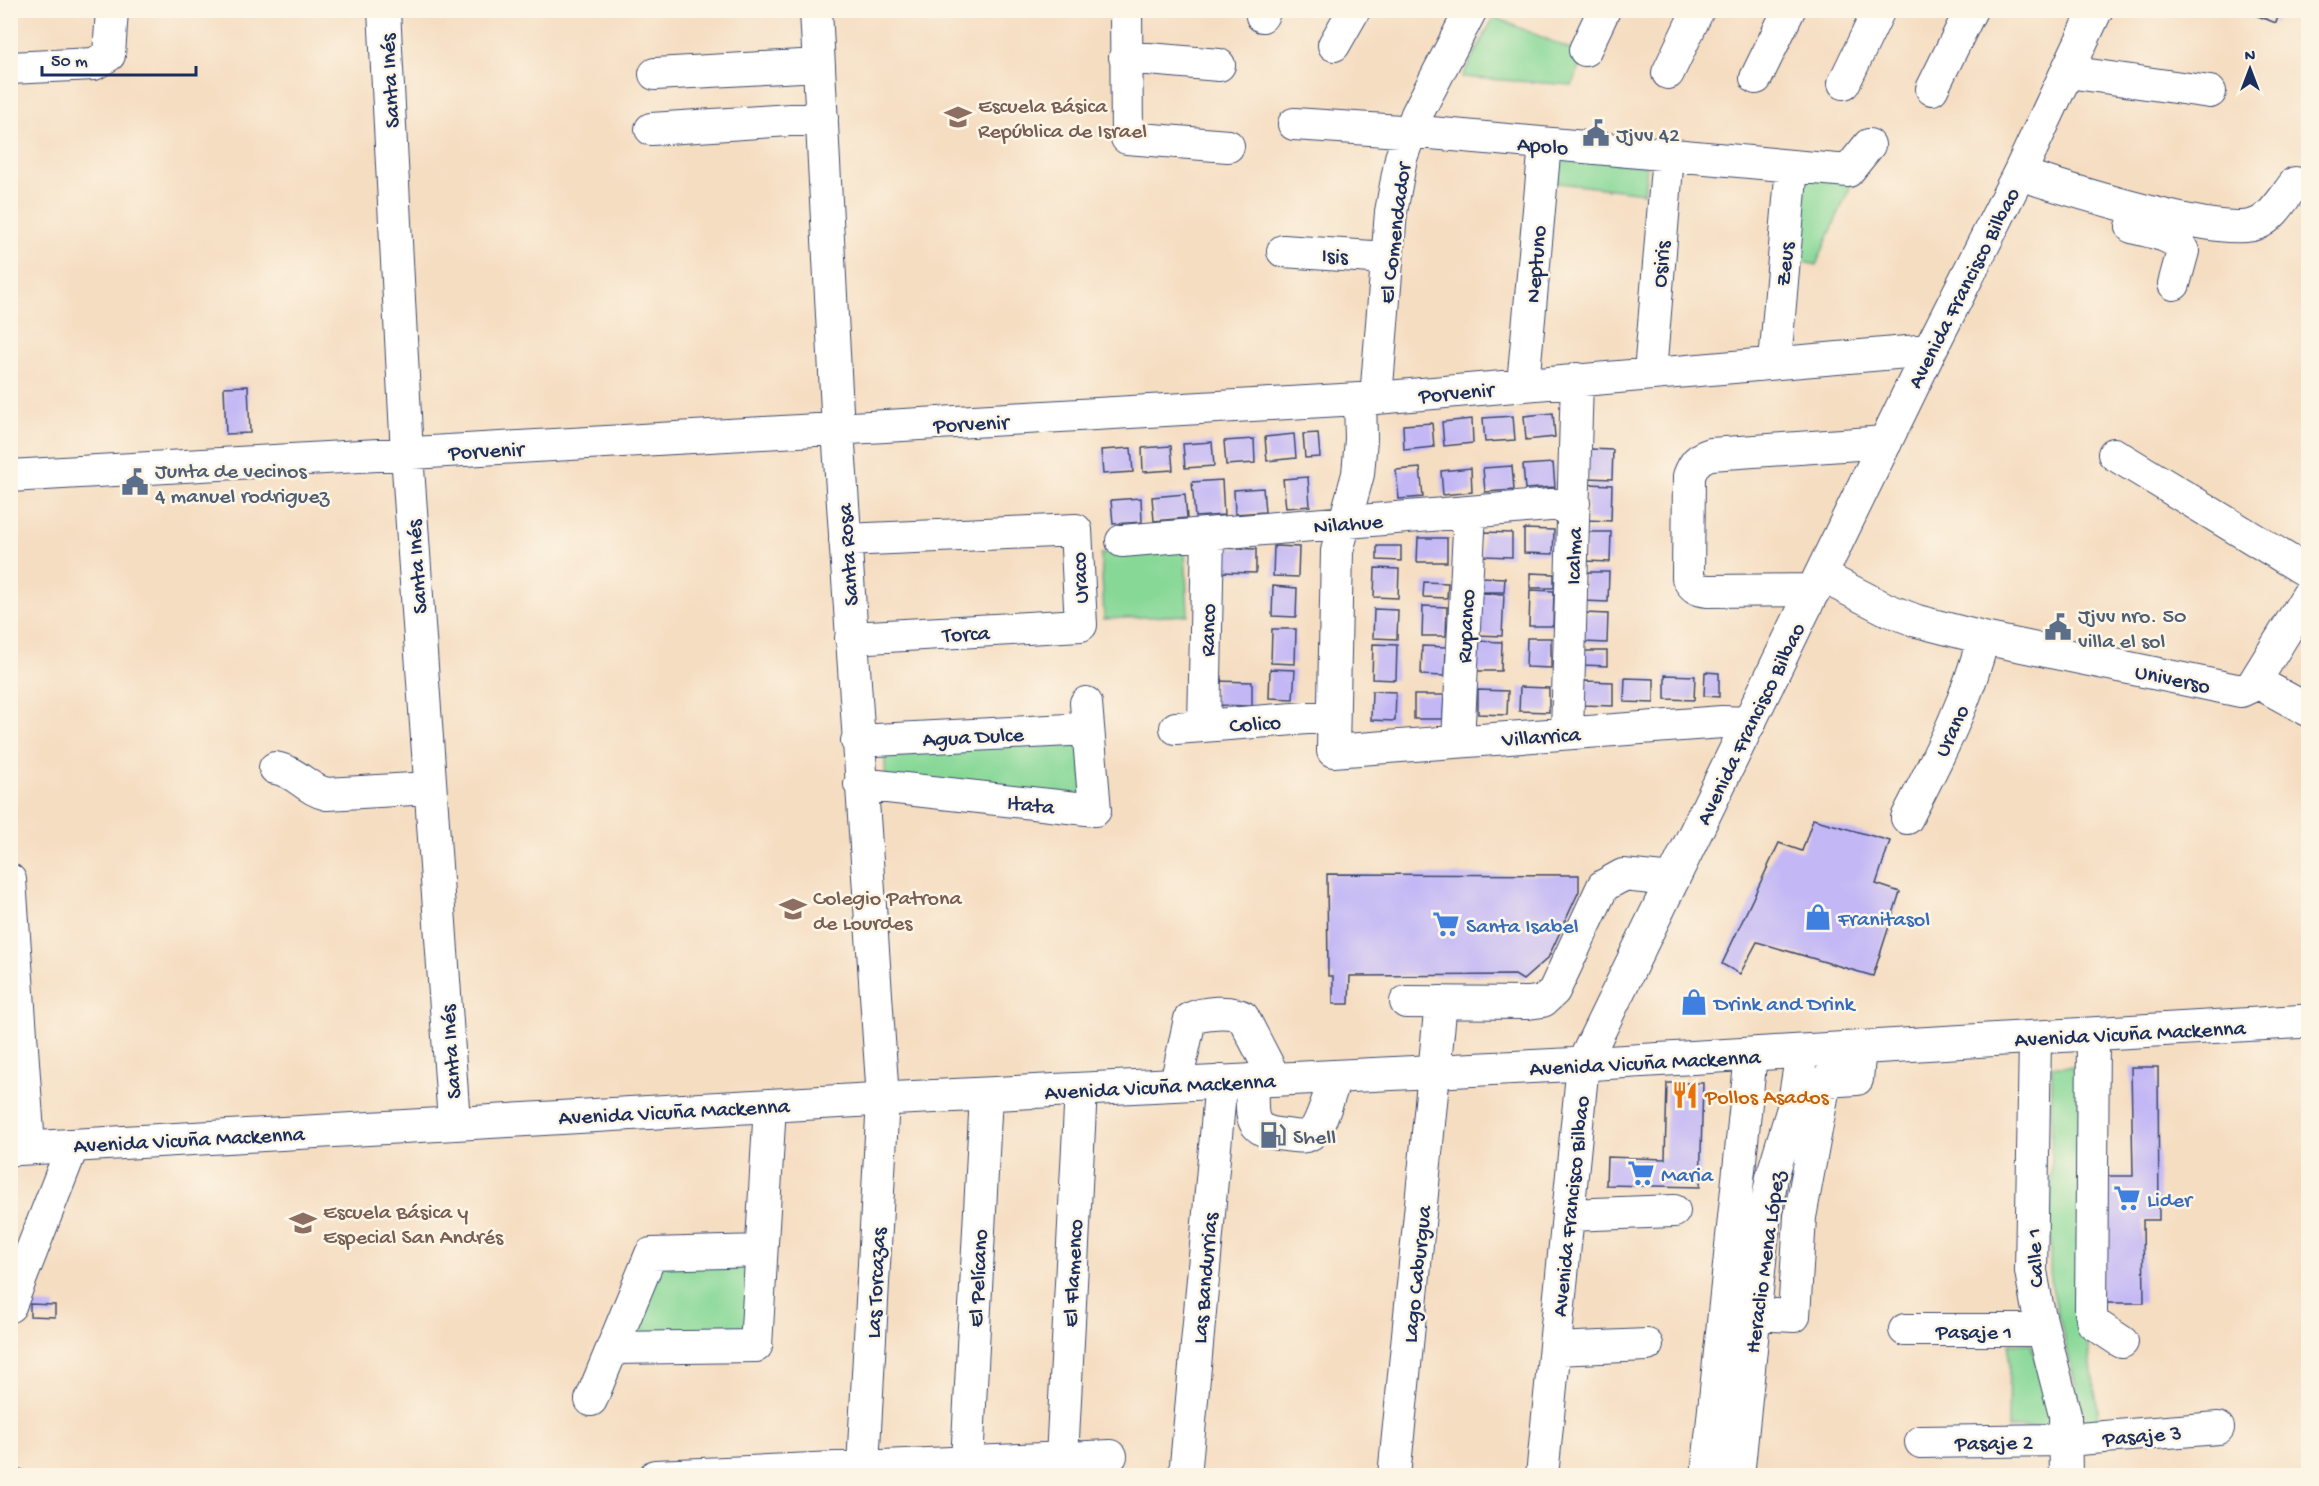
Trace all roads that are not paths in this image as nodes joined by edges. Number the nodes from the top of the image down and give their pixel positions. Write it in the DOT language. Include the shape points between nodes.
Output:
graph roads {
  1 [pos="112,10"];
  2 [pos="384,10"];
  3 [pos="816,10"];
  4 [pos="1126,10"];
  5 [pos="1354,10"];
  6 [pos="1471,10"];
  7 [pos="1604,10"];
  8 [pos="1698,10"];
  9 [pos="1789,10"];
  10 [pos="1879,10"];
  11 [pos="1971,10"];
  12 [pos="2096,10"];
  13 [pos="1334,45"];
  14 [pos="1585,50"];
  15 [pos="1125,57"];
  16 [pos="819,65"];
  17 [pos="1219,65"];
  18 [pos="10,68"];
  19 [pos="2068,69"];
  20 [pos="1668,73"];
  21 [pos="655,74"];
  22 [pos="1756,78"];
  23 [pos="1844,83"];
  24 [pos="1932,89"];
  25 [pos="2210,92"];
  26 [pos="822,118"];
  27 [pos="1294,124"];
  28 [pos="651,129"];
  29 [pos="1409,132"];
  30 [pos="1545,144"];
  31 [pos="1869,145"];
  32 [pos="1228,146"];
  33 [pos="1668,155"];
  34 [pos="1792,166"];
  35 [pos="2014,183"];
  36 [pos="2295,183"];
  37 [pos="1283,251"];
  38 [pos="1387,258"];
  39 [pos="2174,284"];
  40 [pos="1930,350"];
  41 [pos="1775,362"];
  42 [pos="1650,373"];
  43 [pos="1577,379"];
  44 [pos="1523,384"];
  45 [pos="1368,399"];
  46 [pos="838,430"];
  47 [pos="1886,442"];
  48 [pos="407,454"];
  49 [pos="2114,454"];
  50 [pos="10,476"];
  51 [pos="1574,503"];
  52 [pos="1470,512"];
  53 [pos="1345,522"];
  54 [pos="1208,534"];
  55 [pos="845,540"];
  56 [pos="1122,541"];
  57 [pos="2308,572"];
  58 [pos="1818,583"];
  59 [pos="2308,595"];
  60 [pos="1081,625"];
  61 [pos="851,638"];
  62 [pos="1983,638"];
  63 [pos="2255,681"];
  64 [pos="2308,710"];
  65 [pos="1087,716"];
  66 [pos="1333,716"];
  67 [pos="1750,723"];
  68 [pos="1190,727"];
  69 [pos="1567,733"];
  70 [pos="857,741"];
  71 [pos="1458,741"];
  72 [pos="1333,751"];
  73 [pos="275,768"];
  74 [pos="860,784"];
  75 [pos="430,788"];
  76 [pos="1907,818"];
  77 [pos="10,880"];
  78 [pos="1673,880"];
  79 [pos="1406,1002"];
  80 [pos="1441,1002"];
  81 [pos="2306,1017"];
  82 [pos="2093,1034"];
  83 [pos="2035,1038"];
  84 [pos="1860,1048"];
  85 [pos="1803,1052"];
  86 [pos="1751,1055"];
  87 [pos="1583,1064"];
  88 [pos="1436,1072"];
  89 [pos="1336,1076"];
  90 [pos="1249,1080"];
  91 [pos="1176,1084"];
  92 [pos="1081,1089"];
  93 [pos="986,1095"];
  94 [pos="883,1099"];
  95 [pos="770,1105"];
  96 [pos="454,1122"];
  97 [pos="1743,1135"];
  98 [pos="1786,1135"];
  99 [pos="73,1145"];
  100 [pos="20,1148"];
  101 [pos="1674,1211"];
  102 [pos="1568,1215"];
  103 [pos="762,1251"];
  104 [pos="10,1306"];
  105 [pos="1755,1314"];
  106 [pos="1905,1330"];
  107 [pos="2043,1330"];
  108 [pos="2122,1342"];
  109 [pos="1647,1345"];
  110 [pos="613,1348"];
  111 [pos="1555,1349"];
  112 [pos="591,1400"];
  113 [pos="2218,1428"];
  114 [pos="2066,1440"];
  115 [pos="1921,1442"];
  116 [pos="1083,1462"];
  117 [pos="978,1466"];
  118 [pos="880,1469"];
  119 [pos="790,1472"];
  120 [pos="1723,1474"];
  121 [pos="693,1475"];
  122 [pos="655,1476"];
  123 [pos="1185,1476"];
  124 [pos="1394,1476"];
  125 [pos="1542,1476"];
  126 [pos="2066,1476"];
  1 -- 18 [label="street" via="109,55 94,64"];
  2 -- 48 [label="street, Santa Inés"];
  3 -- 16 [label="street, Santa Rosa"];
  4 -- 15 [label="street"];
  5 -- 13 [label="street"];
  6 -- 29 [label="street, El Comendador"];
  7 -- 14 [label="street"];
  8 -- 20 [label="street"];
  9 -- 22 [label="street"];
  10 -- 23 [label="street"];
  11 -- 24 [label="street"];
  12 -- 19 [label="main road, Avenida Francisco Bilbao"];
  15 -- 17 [label="street"];
  15 -- 32 [label="street" via="1127,138"];
  16 -- 21 [label="street"];
  16 -- 26 [label="street, Santa Rosa"];
  19 -- 25 [label="street"];
  19 -- 35 [label="main road, Avenida Francisco Bilbao"];
  26 -- 28 [label="street"];
  26 -- 46 [label="street, Santa Rosa"];
  27 -- 29 [label="street, Apolo"];
  29 -- 30 [label="street, Apolo"];
  29 -- 38 [label="street, El Comendador" via="1394,184"];
  30 -- 33 [label="street, Apolo"];
  30 -- 44 [label="street, Neptuno"];
  31 -- 34 [label="street, Apolo" via="1848,171"];
  33 -- 34 [label="street, Apolo"];
  33 -- 42 [label="street, Osiris"];
  34 -- 41 [label="street, Zeus"];
  35 -- 36 [label="street" via="2226,228 2259,223"];
  35 -- 39 [label="street" via="2172,238 2183,251"];
  35 -- 40 [label="main road, Avenida Francisco Bilbao"];
  37 -- 38 [label="street, Isis"];
  38 -- 45 [label="street, El Comendador"];
  40 -- 41 [label="street, Porvenir"];
  40 -- 47 [label="main road, Avenida Francisco Bilbao"];
  41 -- 42 [label="street, Porvenir"];
  42 -- 43 [label="street, Porvenir"];
  43 -- 44 [label="street, Porvenir"];
  43 -- 51 [label="street, Icalma"];
  44 -- 45 [label="street, Porvenir"];
  45 -- 46 [label="street, Porvenir"];
  45 -- 53 [label="street, El Comendador" via="1360,459"];
  46 -- 48 [label="street, Porvenir"];
  46 -- 55 [label="street, Santa Rosa"];
  47 -- 58 [label="main road, Avenida Francisco Bilbao"];
  47 -- 58 [label="street" via="1712,454 1693,465 1689,476 1691,585 1708,591"];
  48 -- 50 [label="street, Porvenir"];
  48 -- 75 [label="street, Santa Inés"];
  49 -- 57 [label="street"];
  51 -- 52 [label="street, Nilahue"];
  51 -- 69 [label="street, Icalma"];
  52 -- 53 [label="street, Nilahue"];
  52 -- 71 [label="street, Rupanco"];
  53 -- 54 [label="street, Nilahue"];
  53 -- 66 [label="street, El Comendador" via="1337,557"];
  54 -- 56 [label="street, Nilahue"];
  54 -- 68 [label="street, Ranco"];
  55 -- 60 [label="street, Uraco" via="1076,530"];
  55 -- 61 [label="street, Santa Rosa"];
  58 -- 62 [label="street, Universo" via="1901,615"];
  58 -- 67 [label="main road, Avenida Francisco Bilbao"];
  59 -- 63 [label="street"];
  60 -- 61 [label="street, Torca"];
  61 -- 70 [label="street, Santa Rosa"];
  62 -- 63 [label="street, Universo" via="2235,690 2247,689"];
  62 -- 76 [label="street, Urano" via="1958,716"];
  63 -- 64 [label="street"];
  65 -- 70 [label="street, Agua Dulce"];
  65 -- 74 [label="street, Itata" via="1095,810"];
  66 -- 68 [label="street, Colico"];
  66 -- 72 [label="street, El Comendador"];
  67 -- 69 [label="street, Villarrica"];
  67 -- 78 [label="main road, Avenida Francisco Bilbao"];
  69 -- 71 [label="street, Villarrica"];
  70 -- 74 [label="street, Santa Rosa"];
  71 -- 72 [label="street, Villarrica"];
  73 -- 75 [label="street" via="327,794"];
  74 -- 94 [label="street, Santa Rosa"];
  75 -- 96 [label="street, Santa Inés"];
  77 -- 100 [label="street"];
  78 -- 80 [label="street" via="1623,875 1603,886 1554,991 1543,1000"];
  78 -- 87 [label="main road, Avenida Francisco Bilbao"];
  79 -- 80 [label="street"];
  80 -- 88 [label="street, Lago Caburgua"];
  81 -- 82 [label="main road, Avenida Vicuña Mackenna"];
  82 -- 83 [label="main road, Avenida Vicuña Mackenna"];
  82 -- 108 [label="street" via="2091,1313 2094,1323"];
  83 -- 84 [label="main road, Avenida Vicuña Mackenna"];
  83 -- 107 [label="street, Calle 1" via="2031,1251 2033,1287"];
  84 -- 85 [label="main road, Avenida Vicuña Mackenna"];
  84 -- 105 [label="street" via="1857,1079 1825,1081 1800,1217 1794,1316"];
  85 -- 86 [label="main road, Avenida Vicuña Mackenna"];
  85 -- 98 [label="street, Heraclio Mena López"];
  86 -- 87 [label="main road, Avenida Vicuña Mackenna"];
  86 -- 97 [label="street, Heraclio Mena López"];
  87 -- 88 [label="main road, Avenida Vicuña Mackenna"];
  87 -- 102 [label="street, Avenida Francisco Bilbao"];
  88 -- 89 [label="main road, Avenida Vicuña Mackenna"];
  88 -- 124 [label="street, Lago Caburgua"];
  89 -- 90 [label="main road, Avenida Vicuña Mackenna"];
  89 -- 90 [label="street" via="1316,1129 1304,1136 1258,1129"];
  90 -- 91 [label="main road, Avenida Vicuña Mackenna"];
  90 -- 91 [label="street" via="1243,1017 1237,1013 1196,1015 1190,1019"];
  90 -- 123 [label="street, Las Bandurrias"];
  91 -- 92 [label="main road, Avenida Vicuña Mackenna"];
  92 -- 93 [label="main road, Avenida Vicuña Mackenna"];
  92 -- 116 [label="street, El Flamenco"];
  93 -- 94 [label="main road, Avenida Vicuña Mackenna"];
  93 -- 117 [label="street, El Pelícano"];
  94 -- 95 [label="main road, Avenida Vicuña Mackenna"];
  94 -- 118 [label="street, Las Torcazas"];
  95 -- 96 [label="main road, Avenida Vicuña Mackenna"];
  95 -- 103 [label="street"];
  96 -- 99 [label="main road, Avenida Vicuña Mackenna"];
  97 -- 98 [label="street" via="1749,1124 1767,1119 1777,1123"];
  97 -- 120 [label="street, Heraclio Mena López"];
  98 -- 105 [label="street, Heraclio Mena López" via="1768,1199"];
  99 -- 100 [label="main road, Avenida Vicuña Mackenna"];
  99 -- 104 [label="street"];
  101 -- 102 [label="street"];
  102 -- 111 [label="street, Avenida Francisco Bilbao"];
  103 -- 110 [label="street" via="651,1254"];
  103 -- 110 [label="street" via="756,1346"];
  105 -- 120 [label="street, Heraclio Mena López"];
  106 -- 107 [label="street, Pasaje 1"];
  107 -- 114 [label="street, Calle 1" via="2063,1404"];
  109 -- 111 [label="street"];
  110 -- 112 [label="street"];
  111 -- 125 [label="street, Avenida Francisco Bilbao"];
  113 -- 114 [label="street, Pasaje 3"];
  114 -- 115 [label="street, Pasaje 2"];
  114 -- 126 [label="street, Calle 1"];
  116 -- 117 [label="street"];
  117 -- 118 [label="street"];
  118 -- 119 [label="street"];
  119 -- 121 [label="street"];
  121 -- 122 [label="street"];
}
